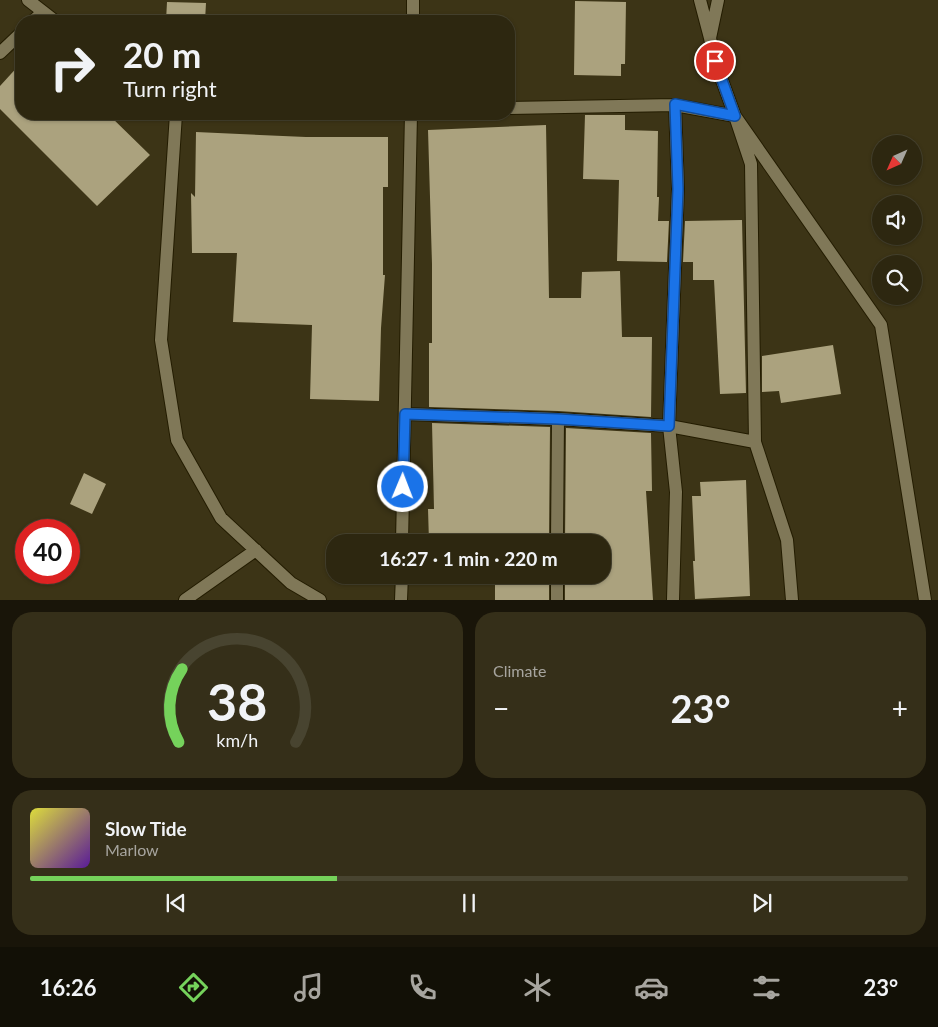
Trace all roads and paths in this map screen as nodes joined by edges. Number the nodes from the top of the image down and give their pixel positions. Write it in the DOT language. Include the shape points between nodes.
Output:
graph roads {
  1 [pos="414,0"];
  2 [pos="700,0"];
  3 [pos="718,0"];
  4 [pos="31,1"];
  5 [pos="37,15"];
  6 [pos="413,15"];
  7 [pos="710,38"];
  8 [pos="15,39"];
  9 [pos="0,53"];
  10 [pos="675,104"];
  11 [pos="515,108"];
  12 [pos="735,116"];
  13 [pos="175,120"];
  14 [pos="411,120"];
  15 [pos="405,414"];
  16 [pos="558,419"];
  17 [pos="669,426"];
  18 [pos="755,442"];
  19 [pos="402,534"];
  20 [pos="557,534"];
  21 [pos="256,550"];
  22 [pos="402,584"];
  23 [pos="557,584"];
  24 [pos="185,600"];
  25 [pos="320,600"];
  26 [pos="401,600"];
  27 [pos="557,600"];
  28 [pos="673,600"];
  29 [pos="792,600"];
  30 [pos="925,600"];
  1 -- 6 [label="street"];
  2 -- 7 [label="street"];
  3 -- 7 [label="street"];
  4 -- 5 [label="street"];
  7 -- 12 [label="street"];
  8 -- 9 [label="street"];
  10 -- 11 [label="street"];
  10 -- 12 [label="street"];
  10 -- 17 [label="street" via="678,189"];
  12 -- 18 [label="street" via="751,164"];
  12 -- 30 [label="street" via="881,325"];
  13 -- 21 [label="street" via="161,340 177,440 221,518"];
  14 -- 15 [label="street"];
  15 -- 16 [label="street"];
  15 -- 19 [label="street"];
  16 -- 17 [label="street"];
  16 -- 20 [label="street"];
  17 -- 18 [label="street"];
  17 -- 28 [label="street" via="676,492"];
  18 -- 29 [label="street" via="787,540"];
  21 -- 24 [label="street"];
  21 -- 25 [label="street" via="291,583"];
  22 -- 26 [label="street"];
  23 -- 27 [label="street"];
}
